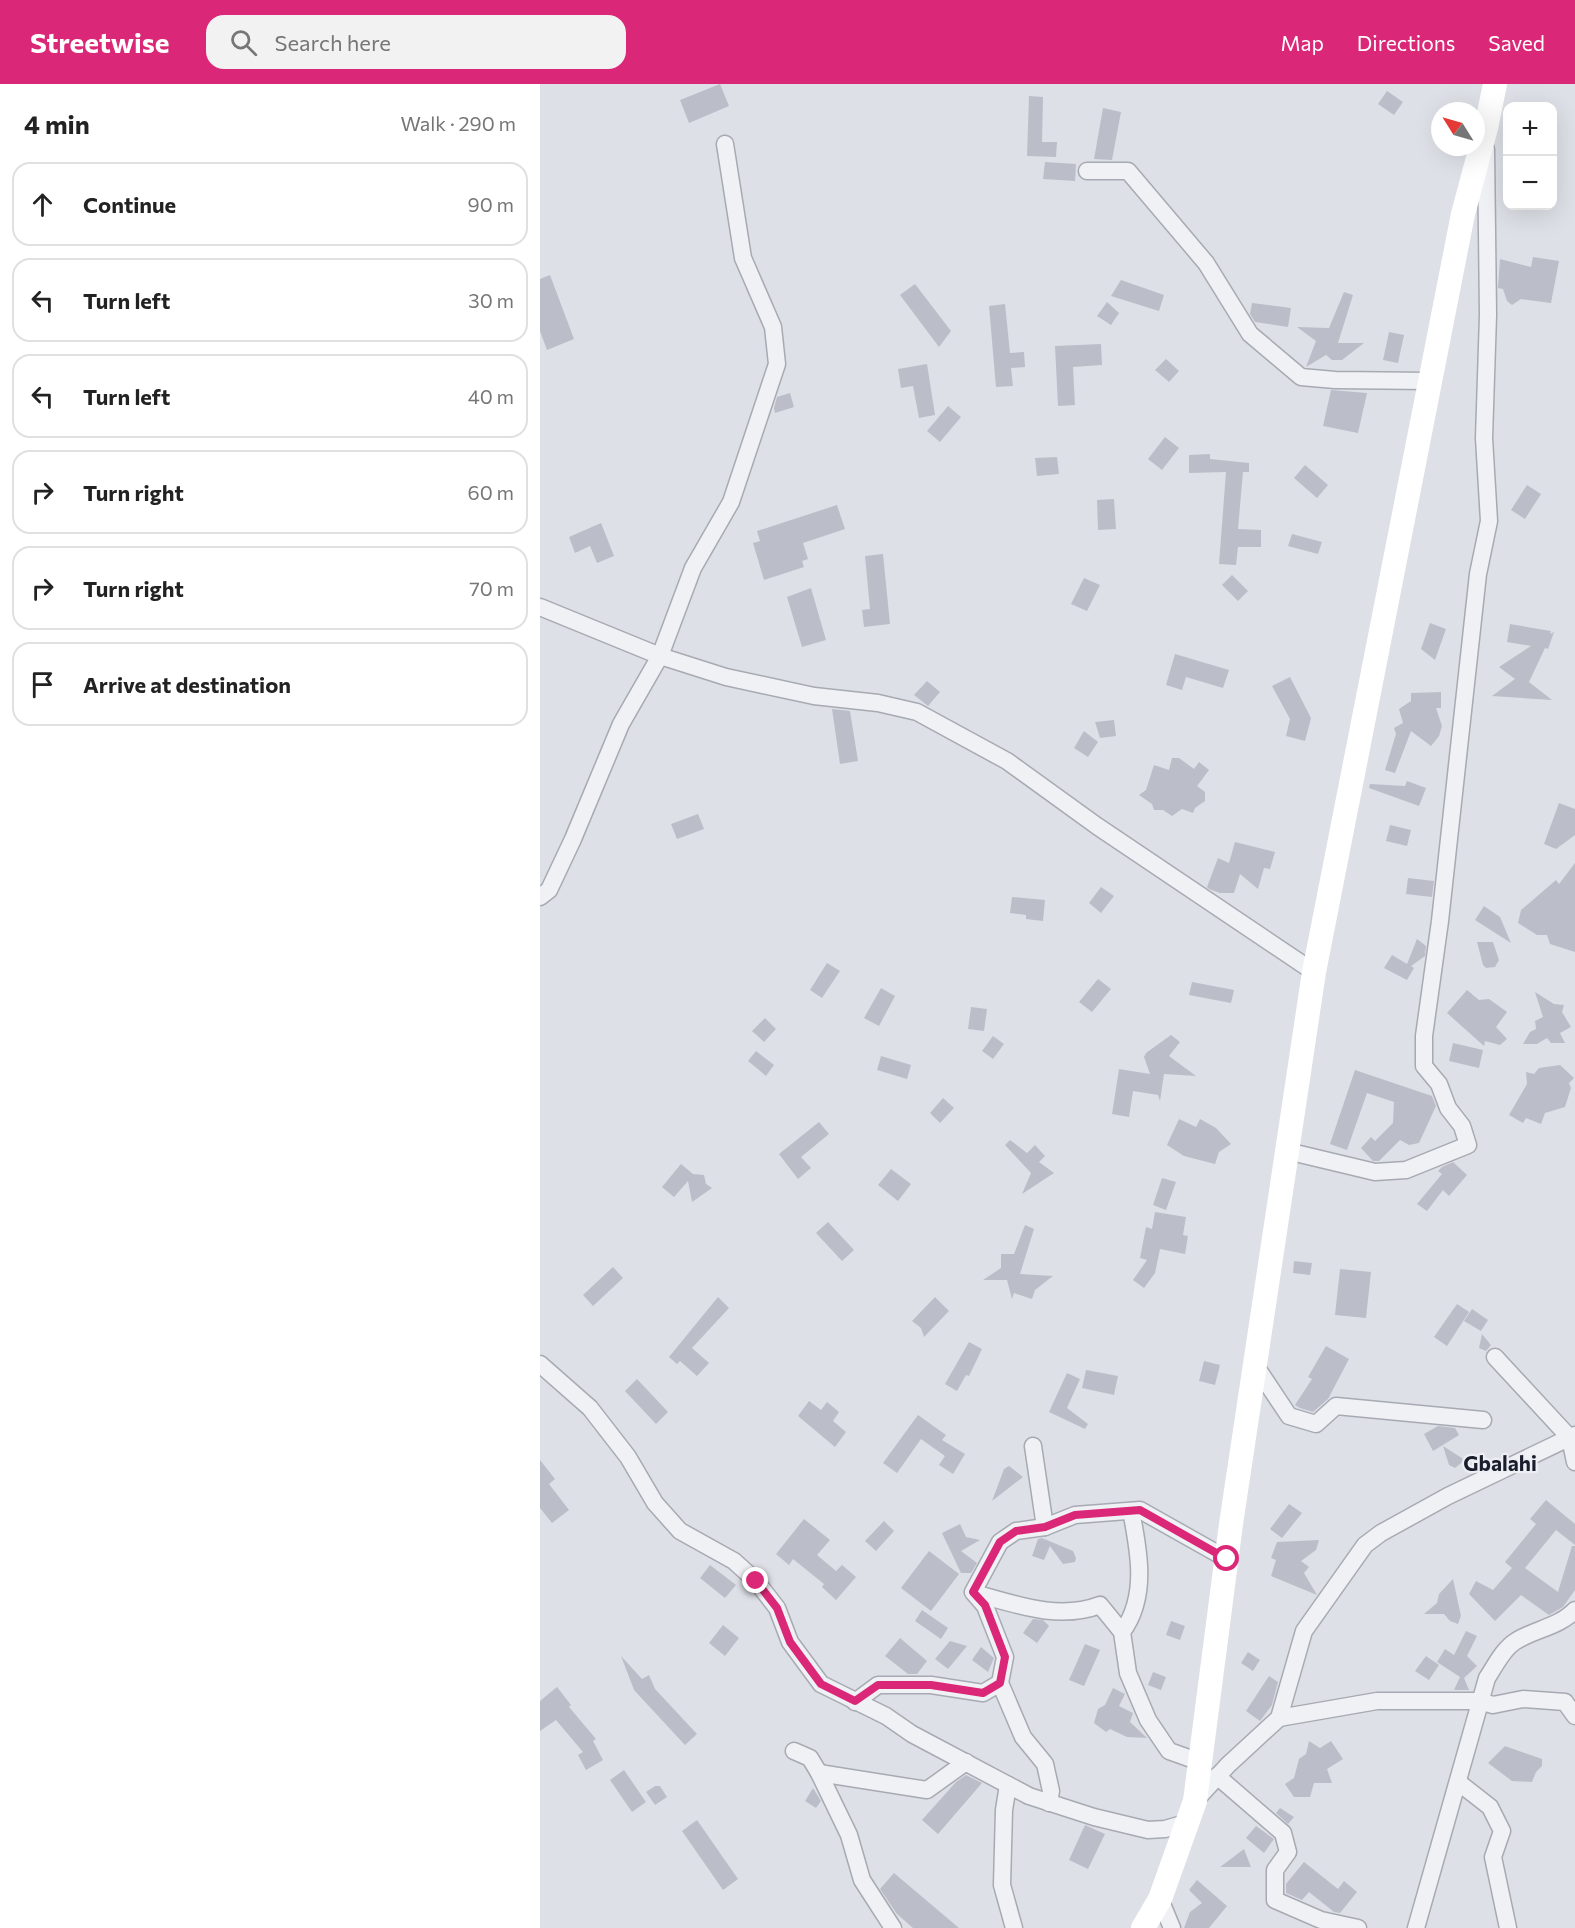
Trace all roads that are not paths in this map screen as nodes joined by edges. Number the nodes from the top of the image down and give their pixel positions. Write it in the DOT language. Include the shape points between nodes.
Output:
graph roads {
  1 [pos="1495,84"];
  2 [pos="1486,128"];
  3 [pos="725,144"];
  4 [pos="1087,171"];
  5 [pos="1430,381"];
  6 [pos="540,607"];
  7 [pos="660,656"];
  8 [pos="540,897"];
  9 [pos="1314,972"];
  10 [pos="1287,1151"];
  11 [pos="1496,1357"];
  12 [pos="540,1364"];
  13 [pos="1255,1365"];
  14 [pos="1483,1420"];
  15 [pos="1572,1437"];
  16 [pos="1032,1446"];
  17 [pos="1575,1462"];
  18 [pos="1131,1511"];
  19 [pos="1045,1527"];
  20 [pos="1227,1559"];
  21 [pos="973,1592"];
  22 [pos="1575,1610"];
  23 [pos="1122,1632"];
  24 [pos="1000,1683"];
  25 [pos="855,1701"];
  26 [pos="1479,1701"];
  27 [pos="1575,1716"];
  28 [pos="1279,1718"];
  29 [pos="794,1751"];
  30 [pos="966,1762"];
  31 [pos="1209,1769"];
  32 [pos="819,1773"];
  33 [pos="1458,1782"];
  34 [pos="1008,1785"];
  35 [pos="1049,1803"];
  36 [pos="1192,1812"];
  37 [pos="1160,1899"];
  38 [pos="893,1928"];
  39 [pos="1014,1928"];
  40 [pos="1143,1928"];
  41 [pos="1172,1928"];
  42 [pos="1358,1928"];
  43 [pos="1416,1928"];
  44 [pos="1508,1928"];
  1 -- 2 [label="street"];
  2 -- 5 [label="street" via="1463,214"];
  2 -- 10 [label="street" via="1488,315 1484,438 1489,521 1478,574 1424,1036 1424,1066 1439,1084 1468,1144 1406,1170 1375,1172"];
  3 -- 7 [label="street" via="743,258 773,327 777,364 731,502 693,567"];
  4 -- 5 [label="street" via="1128,171 1206,264 1250,334 1301,376"];
  5 -- 9 [label="street"];
  6 -- 7 [label="street"];
  7 -- 8 [label="street" via="621,724 549,890"];
  7 -- 9 [label="street" via="814,696 917,712 1007,761 1096,826"];
  9 -- 10 [label="street"];
  10 -- 13 [label="street"];
  11 -- 15 [label="street"];
  12 -- 25 [label="street" via="590,1408 628,1457 655,1503 680,1531 734,1561 756,1581 777,1608 790,1642 821,1684"];
  13 -- 14 [label="street" via="1288,1416 1316,1424 1336,1406"];
  13 -- 20 [label="street"];
  15 -- 17 [label="street"];
  15 -- 28 [label="street" via="1448,1496 1365,1545 1304,1632"];
  16 -- 19 [label="street"];
  18 -- 19 [label="street" via="1075,1515"];
  18 -- 20 [label="street" via="1140,1510"];
  18 -- 23 [label="street" via="1141,1564 1132,1618"];
  19 -- 21 [label="street" via="1016,1531 1000,1542"];
  20 -- 31 [label="street"];
  21 -- 23 [label="street" via="1036,1610 1080,1613 1100,1605"];
  21 -- 24 [label="street" via="985,1605 1005,1657"];
  22 -- 26 [label="street" via="1567,1619 1515,1641 1487,1678"];
  23 -- 31 [label="street" via="1128,1673 1148,1720 1169,1751"];
  24 -- 25 [label="street" via="983,1693 931,1685 878,1685"];
  24 -- 35 [label="street" via="1023,1737 1045,1764 1051,1791"];
  25 -- 30 [label="street"];
  26 -- 27 [label="street" via="1493,1705 1523,1699 1565,1702"];
  26 -- 28 [label="street" via="1377,1701"];
  26 -- 33 [label="street"];
  28 -- 31 [label="street"];
  29 -- 32 [label="street" via="810,1758"];
  30 -- 32 [label="street" via="927,1790"];
  30 -- 34 [label="street"];
  31 -- 36 [label="street"];
  31 -- 42 [label="street" via="1283,1833 1288,1852 1275,1870 1275,1900 1322,1920"];
  32 -- 38 [label="street" via="849,1835 862,1880"];
  33 -- 43 [label="street"];
  33 -- 44 [label="street" via="1490,1807 1502,1831 1493,1857"];
  34 -- 35 [label="street"];
  34 -- 39 [label="street" via="1002,1885"];
  35 -- 36 [label="street" via="1148,1830 1165,1829"];
  36 -- 37 [label="street"];
  37 -- 40 [label="street"];
  37 -- 41 [label="street"];
}
